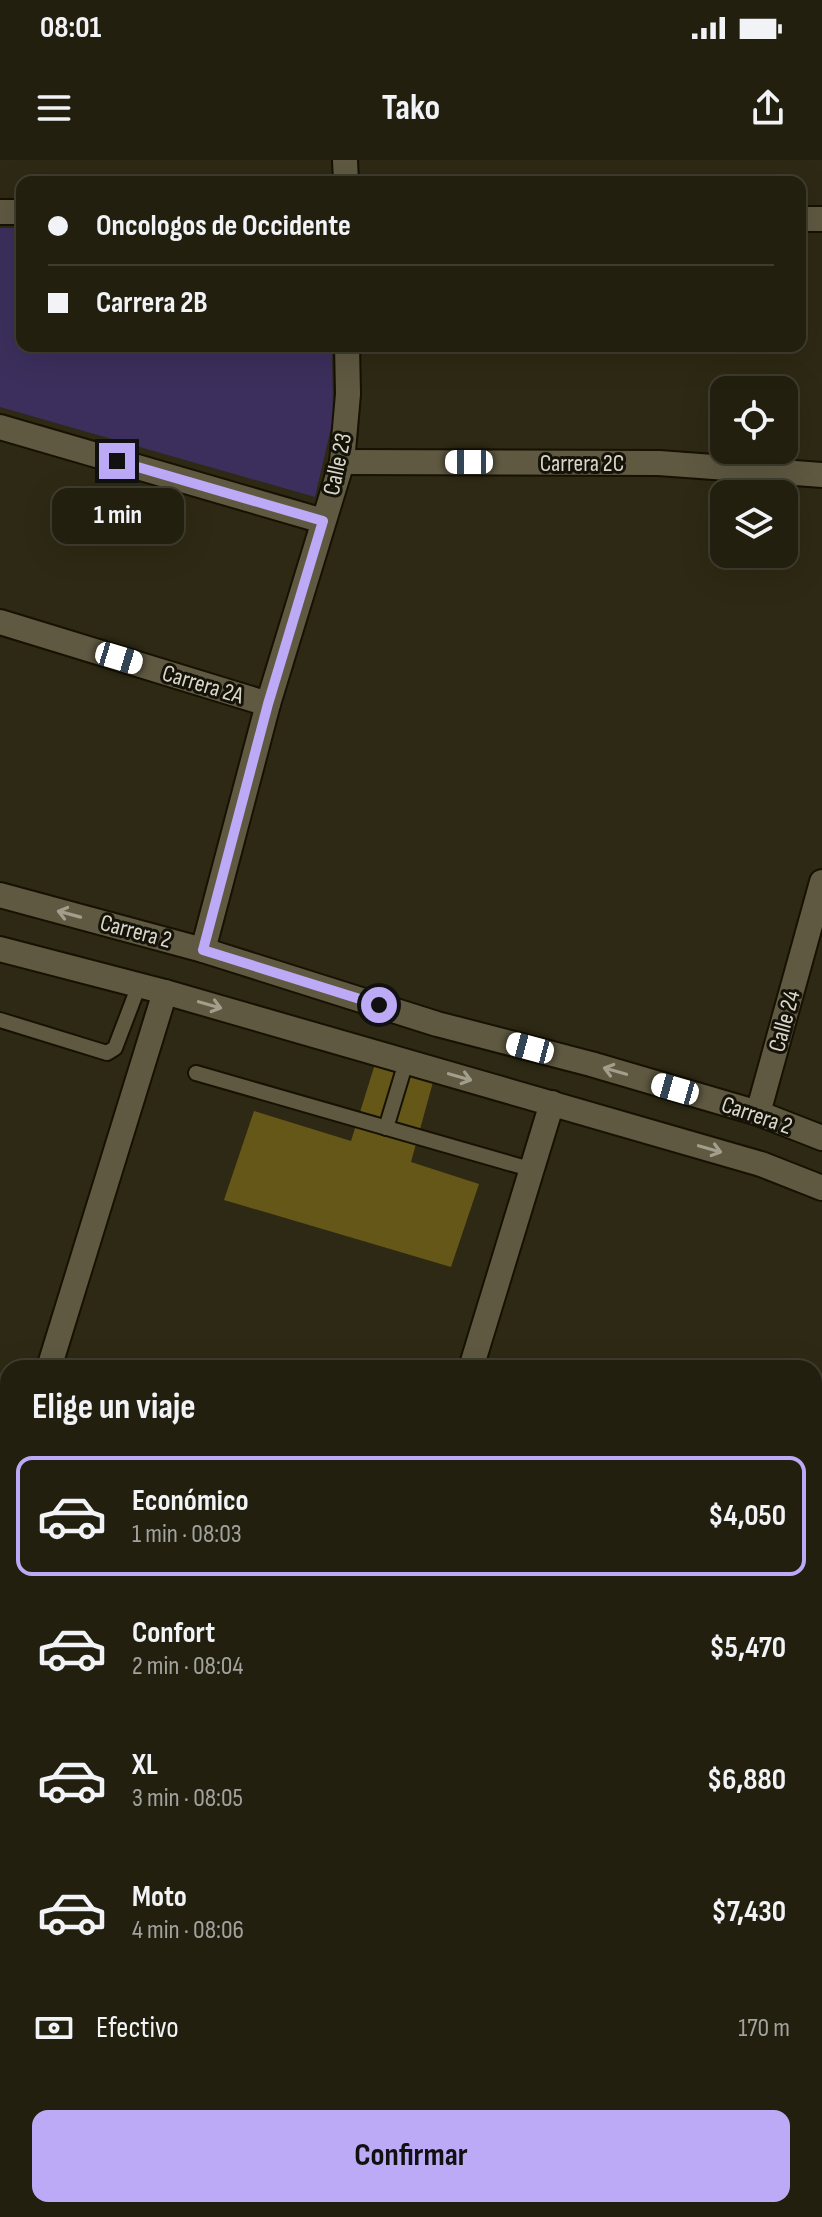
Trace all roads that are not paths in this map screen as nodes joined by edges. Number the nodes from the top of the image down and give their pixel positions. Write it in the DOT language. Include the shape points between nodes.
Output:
graph roads {
  1 [pos="347,352"];
  2 [pos="0,427"];
  3 [pos="342,462"];
  4 [pos="822,475"];
  5 [pos="323,521"];
  6 [pos="0,622"];
  7 [pos="268,704"];
  8 [pos="822,882"];
  9 [pos="0,895"];
  10 [pos="0,949"];
  11 [pos="203,950"];
  12 [pos="139,985"];
  13 [pos="165,992"];
  14 [pos="0,1020"];
  15 [pos="406,1062"];
  16 [pos="196,1073"];
  17 [pos="552,1103"];
  18 [pos="758,1113"];
  19 [pos="386,1128"];
  20 [pos="822,1138"];
  21 [pos="533,1170"];
  22 [pos="822,1188"];
  23 [pos="51,1360"];
  24 [pos="474,1360"];
  1 -- 3 [label="street, Calle 23"];
  2 -- 5 [label="street"];
  3 -- 4 [label="street, Carrera 2C" via="659,463"];
  3 -- 5 [label="street, Calle 23"];
  5 -- 7 [label="street, Calle 23"];
  6 -- 7 [label="street, Carrera 2A"];
  7 -- 11 [label="street, Calle 23"];
  8 -- 18 [label="street, Calle 24"];
  11 -- 9 [label="street, Carrera 2, one-way"];
  10 -- 12 [label="street, Carrera 2"];
  18 -- 11 [label="street, Carrera 2, one-way" via="437,1024"];
  12 -- 13 [label="street, Carrera 2"];
  12 -- 14 [label="lane" via="115,1048 107,1053"];
  13 -- 15 [label="street, Carrera 2, one-way"];
  13 -- 23 [label="street"];
  15 -- 17 [label="street, Carrera 2, one-way"];
  15 -- 19 [label="lane"];
  16 -- 19 [label="lane"];
  17 -- 21 [label="street"];
  17 -- 22 [label="street, Carrera 2, one-way" via="761,1164"];
  18 -- 20 [label="street, Carrera 2"];
  19 -- 21 [label="lane"];
  21 -- 24 [label="street"];
}
